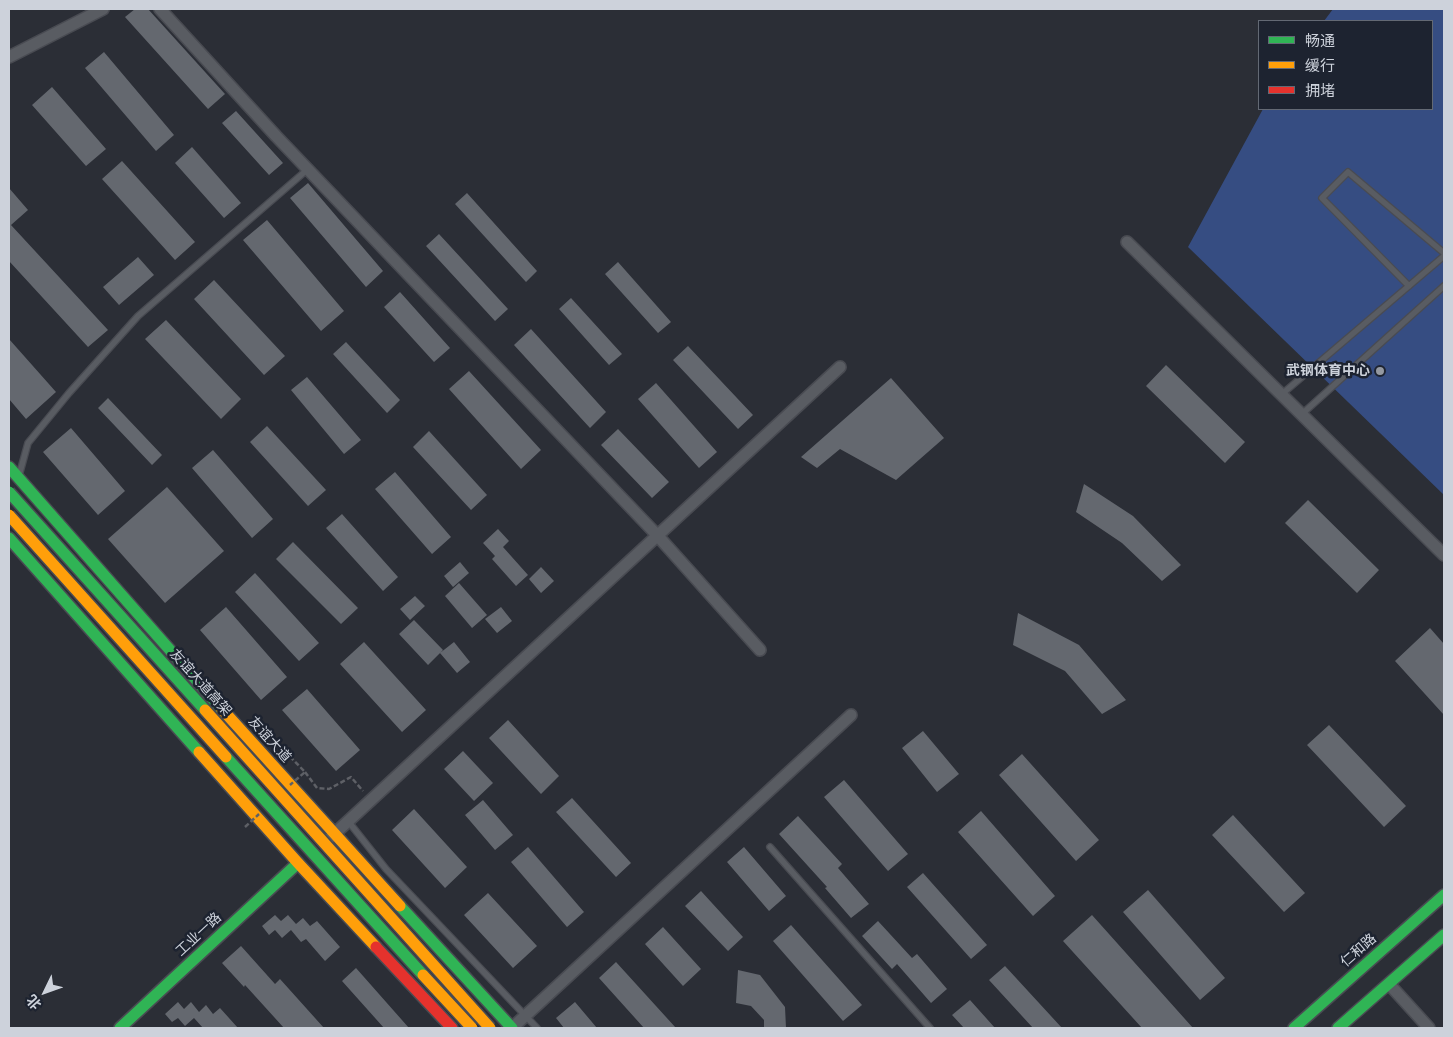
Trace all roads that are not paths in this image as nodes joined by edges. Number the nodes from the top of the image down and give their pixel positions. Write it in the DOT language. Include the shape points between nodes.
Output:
graph roads {
  1 [pos="103,9"];
  2 [pos="160,9"];
  3 [pos="9,57"];
  4 [pos="308,169"];
  5 [pos="1127,242"];
  6 [pos="1444,254"];
  7 [pos="1409,286"];
  8 [pos="1444,286"];
  9 [pos="840,367"];
  10 [pos="1282,394"];
  11 [pos="1302,414"];
  12 [pos="9,467"];
  13 [pos="19,478"];
  14 [pos="9,492"];
  15 [pos="9,515"];
  16 [pos="657,535"];
  17 [pos="9,538"];
  18 [pos="1444,555"];
  19 [pos="760,650"];
  20 [pos="851,715"];
  21 [pos="348,821"];
  22 [pos="335,833"];
  23 [pos="770,847"];
  24 [pos="298,863"];
  25 [pos="1444,895"];
  26 [pos="1444,935"];
  27 [pos="1389,984"];
  28 [pos="526,1016"];
  29 [pos="120,1028"];
  30 [pos="452,1028"];
  31 [pos="472,1028"];
  32 [pos="490,1028"];
  33 [pos="512,1028"];
  34 [pos="537,1028"];
  35 [pos="930,1028"];
  36 [pos="1294,1028"];
  37 [pos="1338,1028"];
  38 [pos="1429,1028"];
  1 -- 3 [label="street"];
  2 -- 4 [label="street"];
  4 -- 13 [label="lane" via="138,316 28,443"];
  4 -- 16 [label="street"];
  5 -- 10 [label="street"];
  6 -- 7 [label="lane"];
  6 -- 7 [label="lane" via="1348,172 1322,198"];
  7 -- 10 [label="lane"];
  8 -- 11 [label="lane"];
  9 -- 16 [label="street"];
  10 -- 11 [label="street"];
  11 -- 18 [label="street"];
  12 -- 13 [label="main road, 友谊大道"];
  13 -- 22 [label="main road, 友谊大道" via="255,748"];
  14 -- 32 [label="main road, 友谊大道高架, bridge"];
  15 -- 31 [label="main road, bridge"];
  16 -- 19 [label="street"];
  16 -- 21 [label="street"];
  17 -- 24 [label="main road"];
  20 -- 28 [label="street"];
  21 -- 22 [label="street"];
  21 -- 28 [label="lane" via="386,869"];
  22 -- 24 [label="street"];
  22 -- 33 [label="main road, 友谊大道"];
  23 -- 35 [label="lane"];
  24 -- 29 [label="main road, 工业一路"];
  24 -- 30 [label="main road"];
  25 -- 36 [label="main road, 仁和路"];
  26 -- 27 [label="main road"];
  27 -- 37 [label="main road"];
  27 -- 38 [label="street"];
  28 -- 33 [label="street"];
  28 -- 34 [label="lane"];
}
